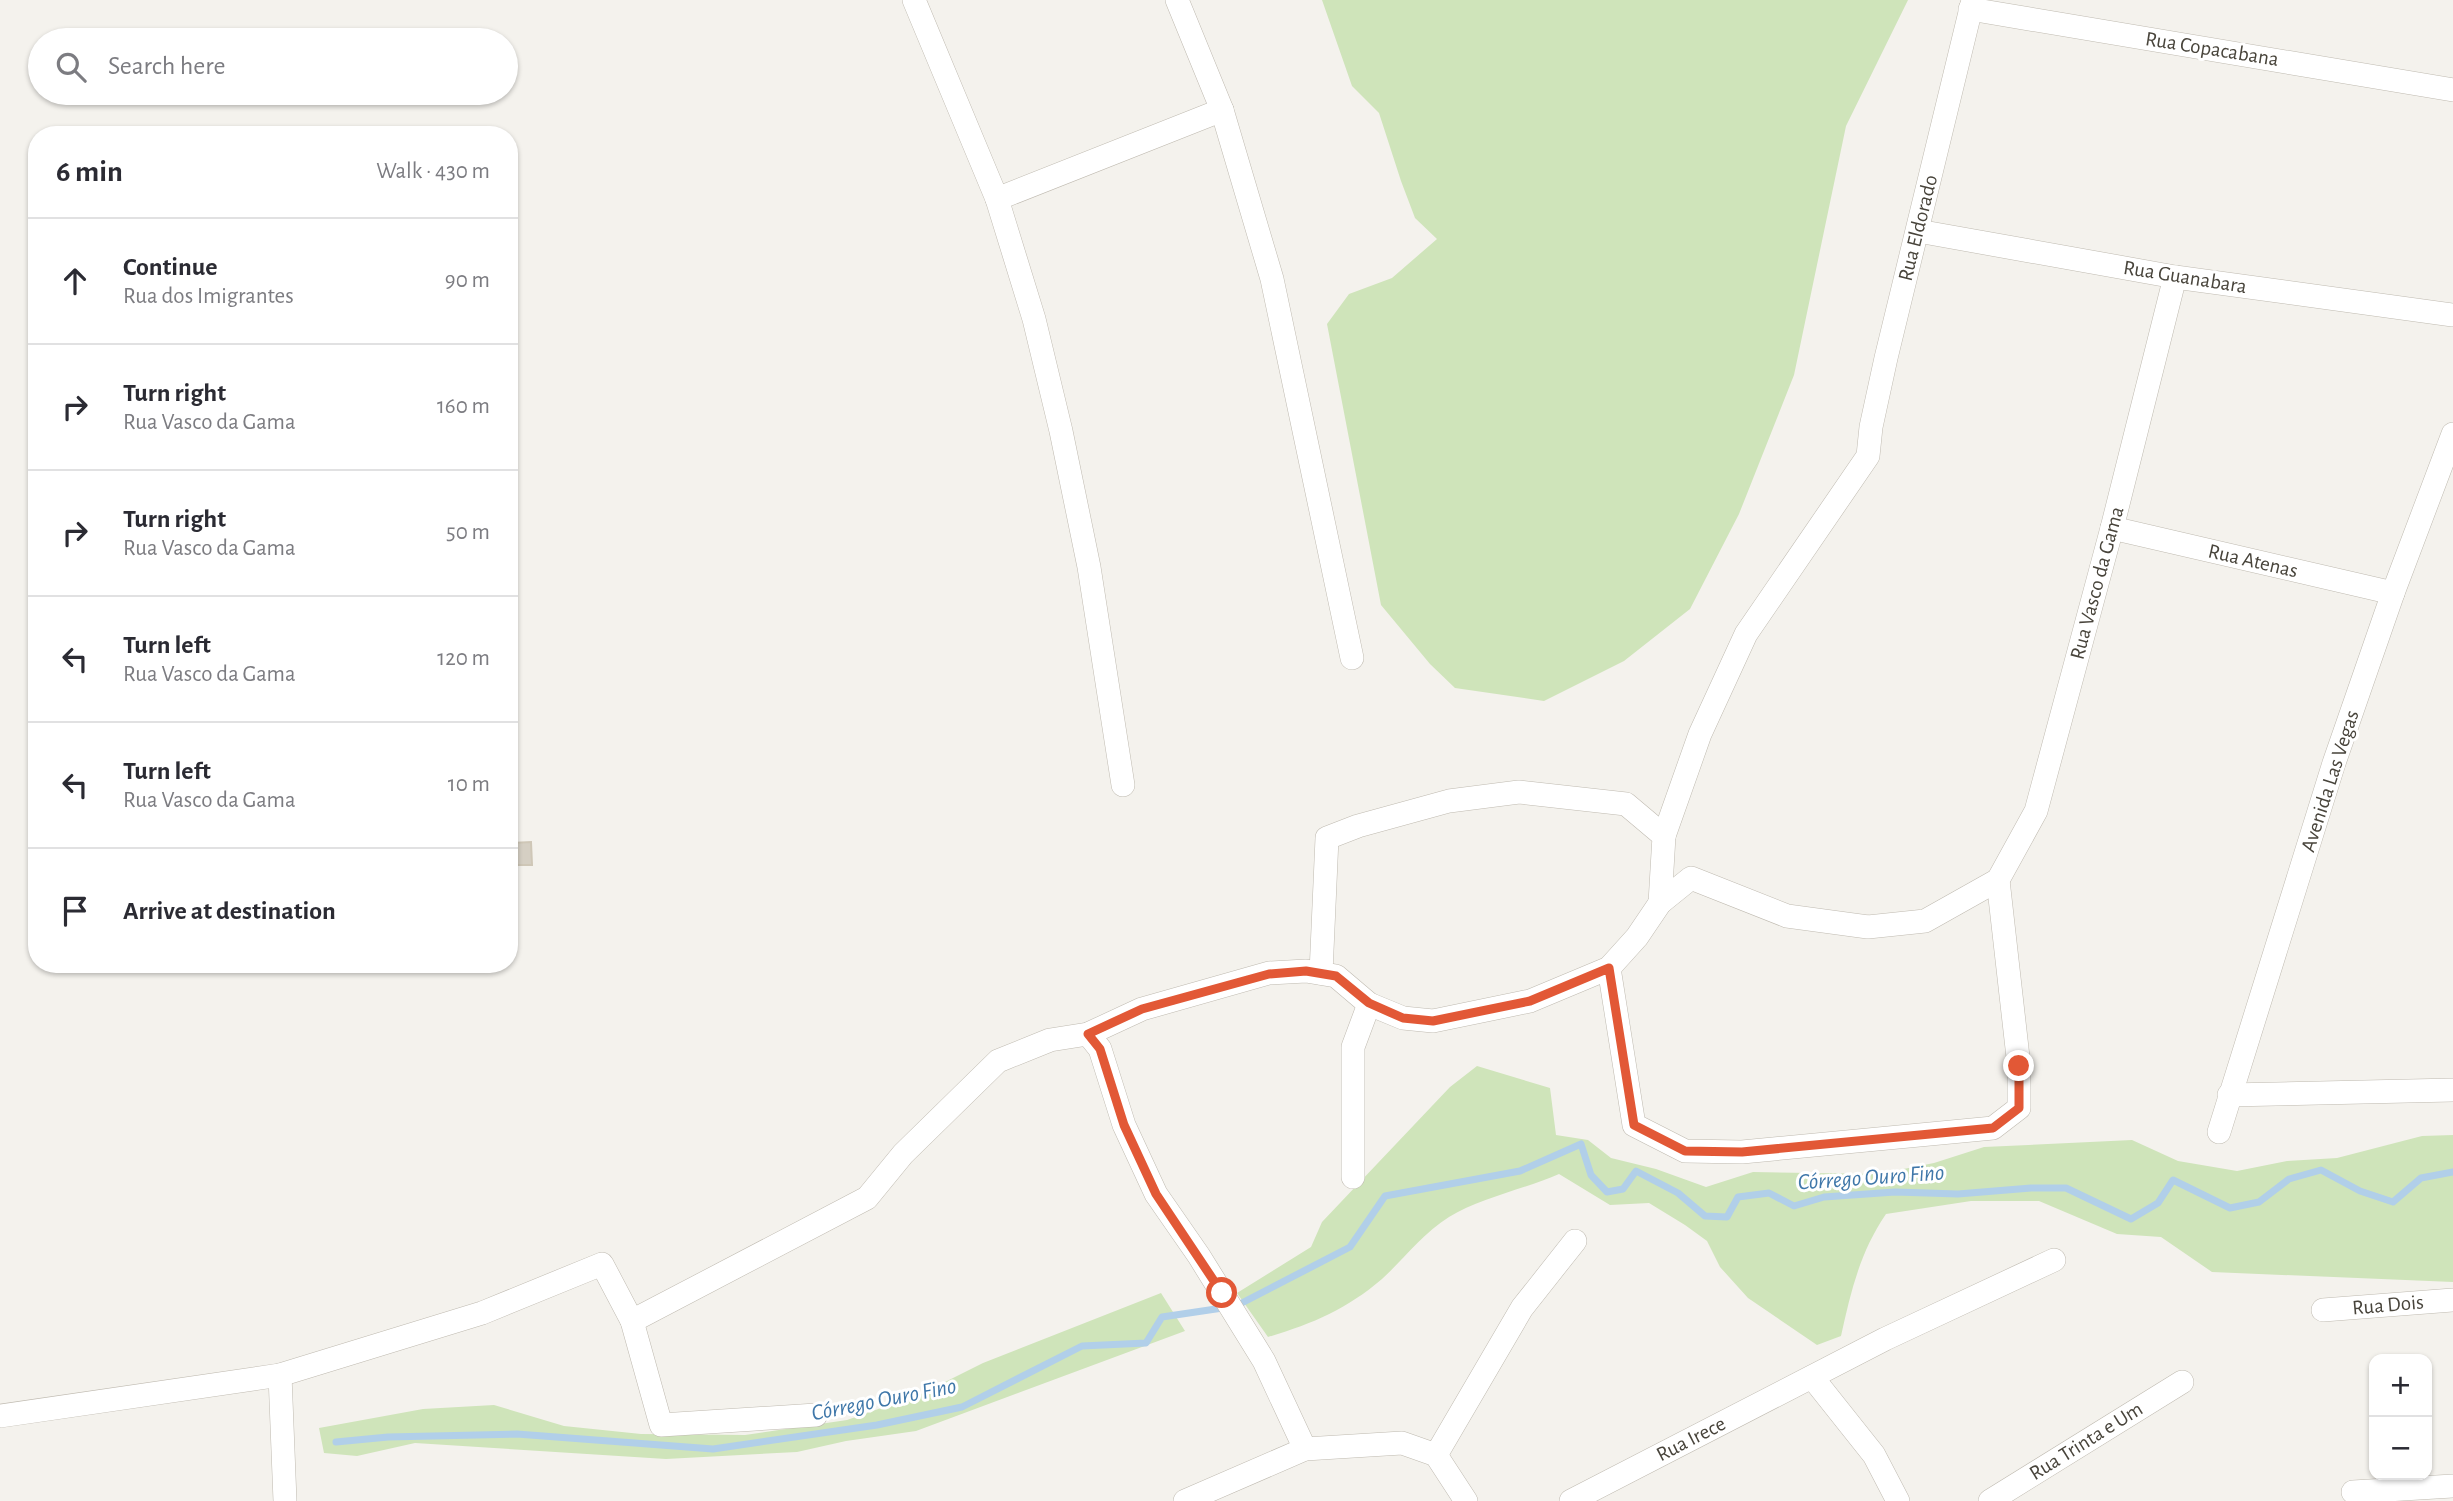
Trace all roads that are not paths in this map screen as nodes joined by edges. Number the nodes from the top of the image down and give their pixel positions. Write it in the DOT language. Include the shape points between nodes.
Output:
graph roads {
  1 [pos="914,0"];
  2 [pos="1177,0"];
  3 [pos="1972,5"];
  4 [pos="2453,90"];
  5 [pos="1222,110"];
  6 [pos="997,199"];
  7 [pos="1918,231"];
  8 [pos="2175,277"];
  9 [pos="2453,315"];
  10 [pos="2453,434"];
  11 [pos="2112,528"];
  12 [pos="2393,593"];
  13 [pos="1352,658"];
  14 [pos="1123,785"];
  15 [pos="1664,836"];
  16 [pos="1998,880"];
  17 [pos="1660,904"];
  18 [pos="1609,968"];
  19 [pos="1321,973"];
  20 [pos="1369,1003"];
  21 [pos="1088,1034"];
  22 [pos="2453,1090"];
  23 [pos="2230,1095"];
  24 [pos="2219,1132"];
  25 [pos="1353,1177"];
  26 [pos="1575,1241"];
  27 [pos="2054,1260"];
  28 [pos="2453,1300"];
  29 [pos="2323,1310"];
  30 [pos="632,1321"];
  31 [pos="280,1375"];
  32 [pos="1812,1377"];
  33 [pos="2182,1382"];
  34 [pos="816,1415"];
  35 [pos="0,1416"];
  36 [pos="1305,1449"];
  37 [pos="1436,1455"];
  38 [pos="2453,1486"];
  39 [pos="2353,1492"];
  40 [pos="285,1501"];
  41 [pos="1185,1501"];
  42 [pos="1466,1501"];
  43 [pos="1571,1501"];
  44 [pos="1898,1501"];
  45 [pos="1990,1501"];
  1 -- 6 [label="street"];
  2 -- 5 [label="street"];
  3 -- 4 [label="street, Rua Copacabana"];
  3 -- 7 [label="street, Rua Eldorado"];
  5 -- 6 [label="street"];
  5 -- 13 [label="street" via="1272,279"];
  6 -- 14 [label="street" via="1034,319 1061,431 1089,567"];
  7 -- 8 [label="street, Rua Guanabara"];
  7 -- 15 [label="street, Rua Eldorado" via="1878,393 1868,456 1746,634 1700,734"];
  8 -- 9 [label="street, Rua Guanabara"];
  8 -- 11 [label="street, Rua Vasco da Gama"];
  10 -- 12 [label="street, Avenida Las Vegas"];
  11 -- 12 [label="street, Rua Atenas"];
  11 -- 16 [label="street, Rua Vasco da Gama" via="2036,811"];
  12 -- 23 [label="street, Avenida Las Vegas" via="2334,763"];
  15 -- 17 [label="street"];
  15 -- 19 [label="street" via="1626,804 1519,792 1449,801 1327,838"];
  16 -- 17 [label="street" via="1925,921 1868,927 1787,916 1691,878"];
  16 -- 18 [label="street" via="2019,1066 2019,1108 1993,1128 1742,1152 1685,1151 1634,1125"];
  17 -- 18 [label="street"];
  18 -- 20 [label="street" via="1530,1001 1433,1021 1403,1018"];
  19 -- 20 [label="street" via="1336,976"];
  19 -- 21 [label="street" via="1269,974 1142,1009"];
  20 -- 25 [label="street" via="1353,1047"];
  21 -- 30 [label="street" via="1050,1040 998,1061 903,1154 867,1198"];
  21 -- 36 [label="street" via="1100,1049 1124,1125 1156,1194 1264,1361"];
  22 -- 23 [label="street"];
  23 -- 24 [label="street, Avenida Las Vegas"];
  26 -- 37 [label="street" via="1522,1308"];
  27 -- 32 [label="street, Rua Irece"];
  28 -- 29 [label="street, Rua Dois"];
  30 -- 31 [label="street" via="602,1264 482,1313"];
  30 -- 34 [label="street" via="661,1425"];
  31 -- 35 [label="street"];
  31 -- 40 [label="street"];
  32 -- 43 [label="street, Rua Irece"];
  32 -- 44 [label="street" via="1874,1455"];
  33 -- 45 [label="street, Rua Trinta e Um"];
  36 -- 37 [label="street" via="1402,1443"];
  36 -- 41 [label="street"];
  37 -- 42 [label="street"];
  38 -- 39 [label="street"];
}
